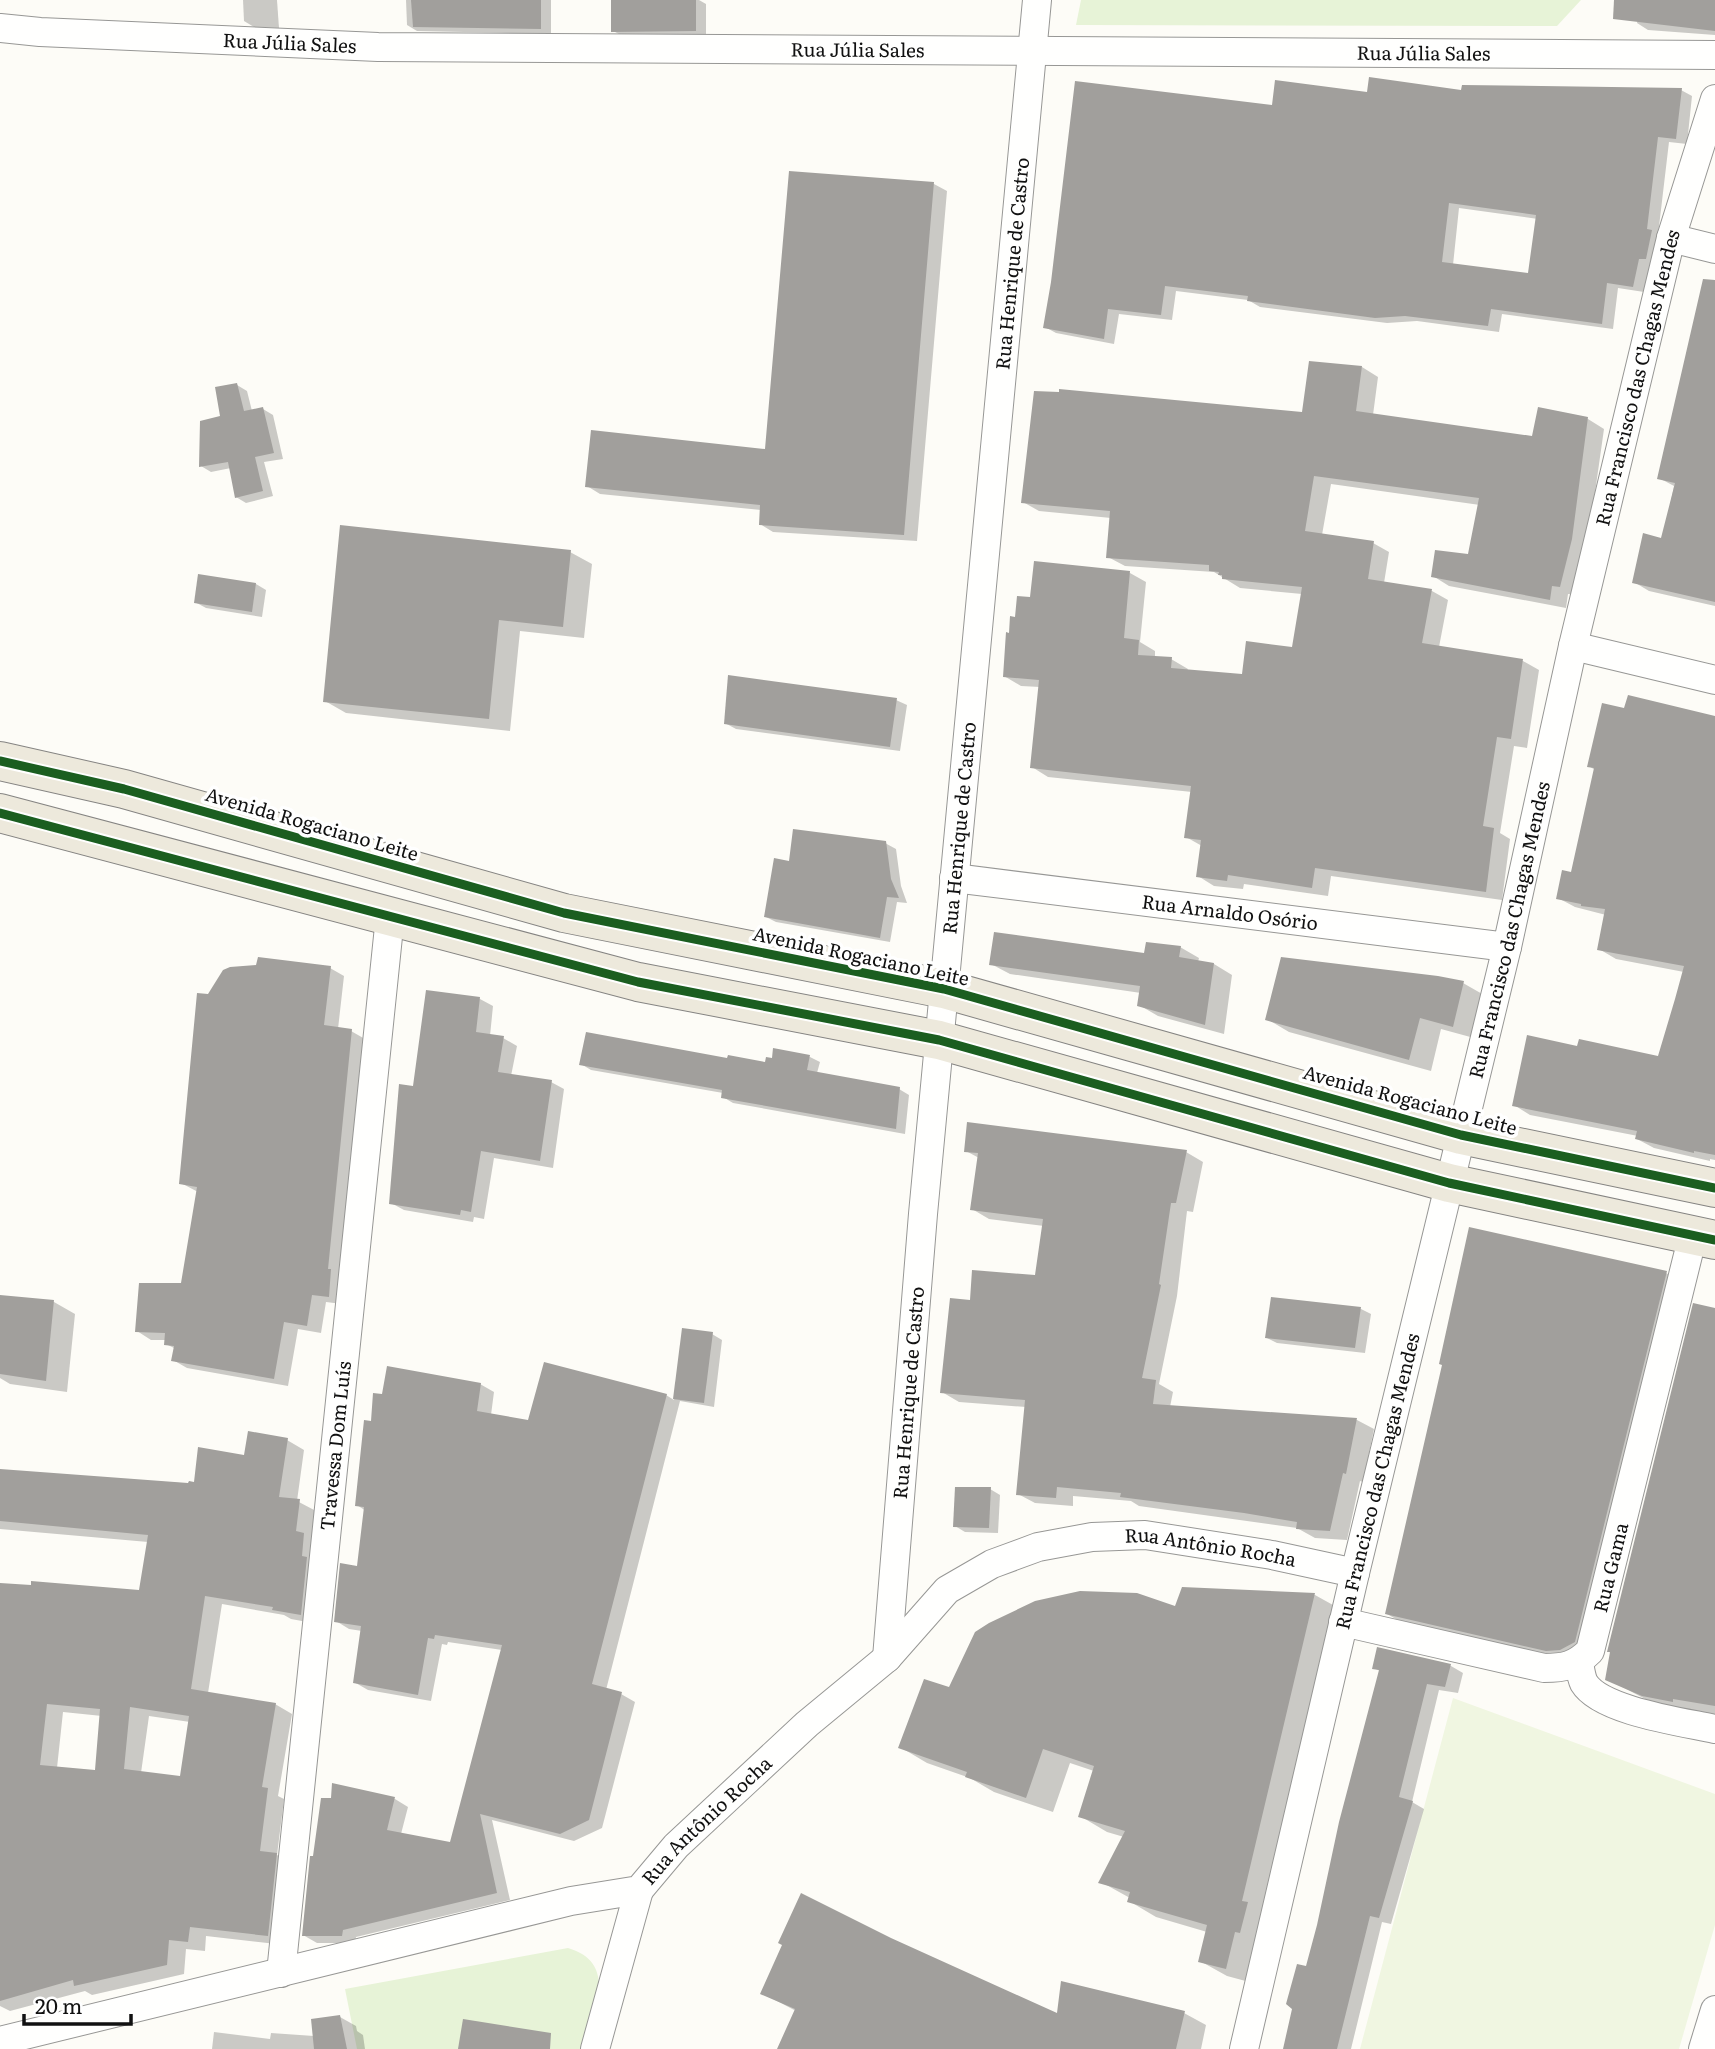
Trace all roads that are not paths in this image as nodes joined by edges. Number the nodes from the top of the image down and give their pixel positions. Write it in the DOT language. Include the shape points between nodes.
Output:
graph roads {
  1 [pos="1037,0"];
  2 [pos="0,28"];
  3 [pos="1032,51"];
  4 [pos="1715,55"];
  5 [pos="1715,99"];
  6 [pos="1671,238"];
  7 [pos="1715,249"];
  8 [pos="1573,646"];
  9 [pos="1715,680"];
  10 [pos="0,761"];
  11 [pos="0,813"];
  12 [pos="954,878"];
  13 [pos="390,917"];
  14 [pos="1507,947"];
  15 [pos="944,989"];
  16 [pos="939,1040"];
  17 [pos="1461,1135"];
  18 [pos="1449,1183"];
  19 [pos="1715,1188"];
  20 [pos="1704,1238"];
  21 [pos="1354,1573"];
  22 [pos="1343,1622"];
  23 [pos="887,1658"];
  24 [pos="1579,1662"];
  25 [pos="1715,1729"];
  26 [pos="639,1890"];
  27 [pos="281,1973"];
  28 [pos="1715,2010"];
  29 [pos="0,2041"];
  30 [pos="596,2049"];
  31 [pos="1244,2049"];
  32 [pos="1703,2049"];
  1 -- 3 [label="street, Rua Henrique de Castro"];
  2 -- 3 [label="street, Rua Júlia Sales" via="377,47"];
  3 -- 4 [label="street, Rua Júlia Sales"];
  3 -- 12 [label="street, Rua Henrique de Castro"];
  5 -- 6 [label="street, Rua Francisco das Chagas Mendes"];
  6 -- 7 [label="street"];
  6 -- 8 [label="street, Rua Francisco das Chagas Mendes"];
  8 -- 9 [label="street"];
  8 -- 14 [label="street, Rua Francisco das Chagas Mendes"];
  10 -- 15 [label="main road, Avenida Rogaciano Leite" via="124,789 564,913"];
  11 -- 13 [label="main road"];
  12 -- 14 [label="street, Rua Arnaldo Osório"];
  12 -- 15 [label="street, Rua Henrique de Castro"];
  13 -- 16 [label="main road" via="638,982"];
  13 -- 27 [label="street, Travessa Dom Luís"];
  14 -- 17 [label="street, Rua Francisco das Chagas Mendes"];
  15 -- 16 [label="street, Rua Henrique de Castro"];
  15 -- 17 [label="main road, Avenida Rogaciano Leite"];
  16 -- 18 [label="main road"];
  16 -- 23 [label="street, Rua Henrique de Castro"];
  17 -- 18 [label="street, Rua Francisco das Chagas Mendes"];
  17 -- 19 [label="main road, Avenida Rogaciano Leite"];
  18 -- 20 [label="main road"];
  18 -- 21 [label="street, Rua Francisco das Chagas Mendes"];
  20 -- 24 [label="street, Rua Gama" via="1596,1632 1590,1651"];
  21 -- 22 [label="street, Rua Francisco das Chagas Mendes"];
  21 -- 23 [label="street, Rua Antônio Rocha" via="1145,1535 1091,1537 1038,1547 992,1564 947,1590"];
  22 -- 24 [label="street" via="1544,1668 1565,1668"];
  22 -- 31 [label="street, Rua Francisco das Chagas Mendes"];
  23 -- 26 [label="street, Rua Antônio Rocha" via="807,1724 676,1846"];
  24 -- 25 [label="street" via="1584,1682 1597,1696 1618,1707"];
  26 -- 27 [label="street, Rua Antônio Rocha" via="571,1901"];
  26 -- 30 [label="street"];
  27 -- 29 [label="street, Rua Antônio Rocha"];
  28 -- 32 [label="street"];
}
